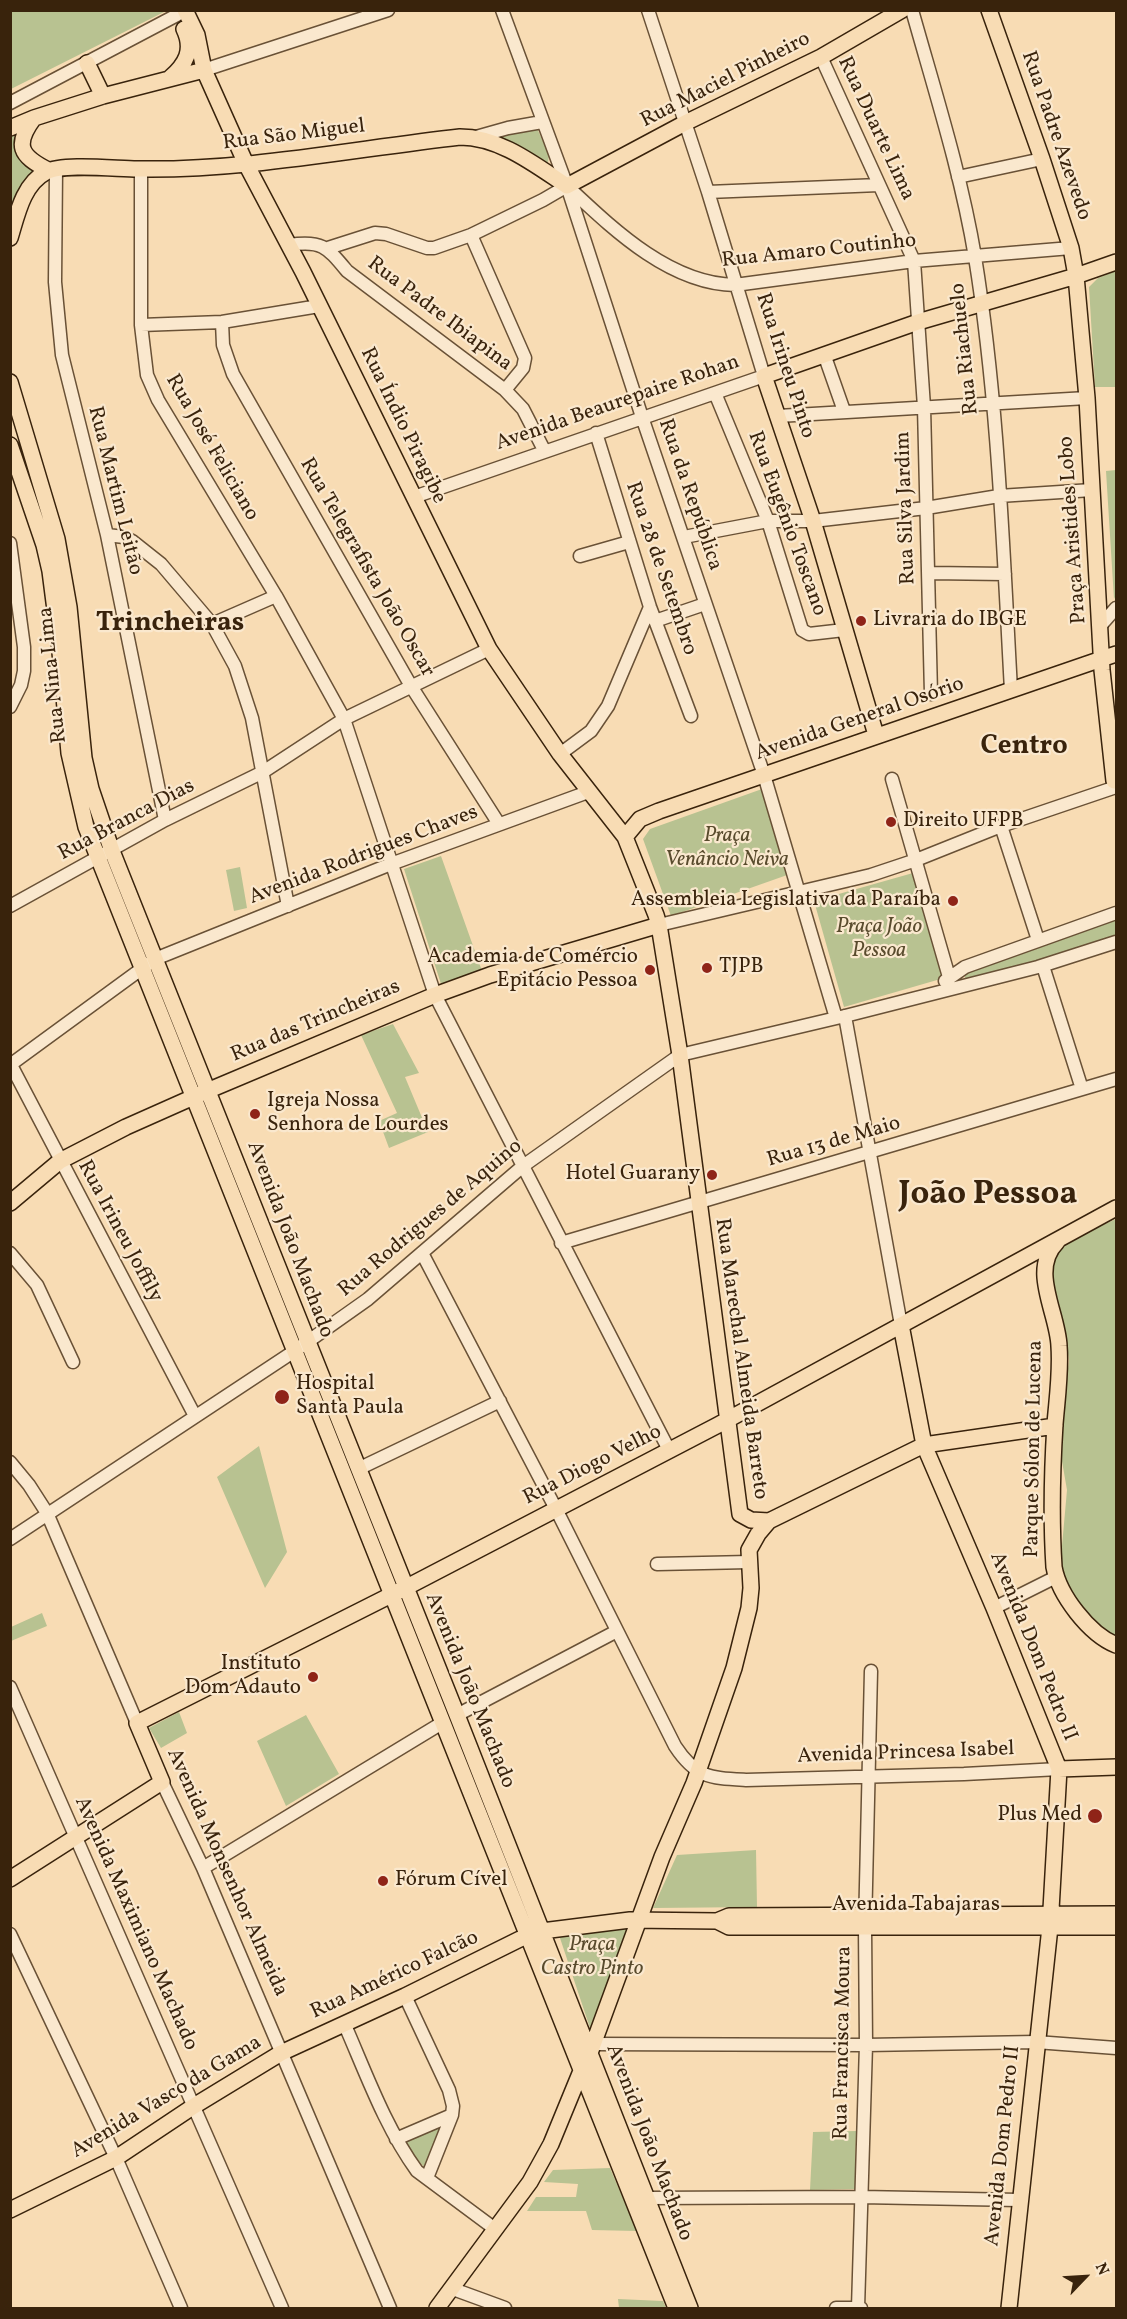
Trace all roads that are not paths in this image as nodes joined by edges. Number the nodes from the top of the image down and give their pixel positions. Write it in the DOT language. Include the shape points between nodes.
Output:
graph roads {
  1 [pos="388,10"];
  2 [pos="502,10"];
  3 [pos="648,10"];
  4 [pos="989,10"];
  5 [pos="903,11"];
  6 [pos="179,12"];
  7 [pos="820,57"];
  8 [pos="87,63"];
  9 [pos="204,70"];
  10 [pos="170,78"];
  11 [pos="103,96"];
  12 [pos="10,103"];
  13 [pos="34,118"];
  14 [pos="542,122"];
  15 [pos="685,123"];
  16 [pos="10,128"];
  17 [pos="476,137"];
  18 [pos="1042,159"];
  19 [pos="246,164"];
  20 [pos="141,169"];
  21 [pos="52,170"];
  22 [pos="958,177"];
  23 [pos="879,185"];
  24 [pos="567,186"];
  25 [pos="708,192"];
  26 [pos="471,235"];
  27 [pos="10,238"];
  28 [pos="289,244"];
  29 [pos="328,248"];
  30 [pos="1071,248"];
  31 [pos="975,255"];
  32 [pos="914,261"];
  33 [pos="1116,262"];
  34 [pos="1076,276"];
  35 [pos="735,285"];
  36 [pos="981,302"];
  37 [pos="319,306"];
  38 [pos="222,322"];
  39 [pos="918,322"];
  40 [pos="141,325"];
  41 [pos="824,354"];
  42 [pos="764,376"];
  43 [pos="10,382"];
  44 [pos="505,390"];
  45 [pos="715,393"];
  46 [pos="1087,398"];
  47 [pos="992,405"];
  48 [pos="924,407"];
  49 [pos="844,411"];
  50 [pos="778,416"];
  51 [pos="642,417"];
  52 [pos="596,433"];
  53 [pos="10,445"];
  54 [pos="544,450"];
  55 [pos="1092,490"];
  56 [pos="999,496"];
  57 [pos="414,497"];
  58 [pos="926,508"];
  59 [pos="768,521"];
  60 [pos="813,521"];
  61 [pos="107,535"];
  62 [pos="684,537"];
  63 [pos="629,542"];
  64 [pos="10,543"];
  65 [pos="580,556"];
  66 [pos="930,573"];
  67 [pos="1005,574"];
  68 [pos="276,596"];
  69 [pos="705,604"];
  70 [pos="650,607"];
  71 [pos="1116,608"];
  72 [pos="655,621"];
  73 [pos="212,624"];
  74 [pos="1101,625"];
  75 [pos="844,630"];
  76 [pos="489,649"];
  77 [pos="1109,656"];
  78 [pos="411,686"];
  79 [pos="1011,690"];
  80 [pos="932,694"];
  81 [pos="10,707"];
  82 [pos="691,716"];
  83 [pos="344,719"];
  84 [pos="876,735"];
  85 [pos="560,754"];
  86 [pos="263,772"];
  87 [pos="764,775"];
  88 [pos="892,779"];
  89 [pos="1115,784"];
  90 [pos="588,792"];
  91 [pos="165,820"];
  92 [pos="499,824"];
  93 [pos="1001,826"];
  94 [pos="626,837"];
  95 [pos="112,851"];
  96 [pos="98,858"];
  97 [pos="916,860"];
  98 [pos="391,864"];
  99 [pos="799,893"];
  100 [pos="10,906"];
  101 [pos="288,906"];
  102 [pos="1116,913"];
  103 [pos="659,925"];
  104 [pos="1038,940"];
  105 [pos="1116,942"];
  106 [pos="148,963"];
  107 [pos="1042,966"];
  108 [pos="950,977"];
  109 [pos="933,992"];
  110 [pos="435,995"];
  111 [pos="840,1017"];
  112 [pos="680,1054"];
  113 [pos="11,1065"];
  114 [pos="1116,1079"];
  115 [pos="1082,1089"];
  116 [pos="200,1094"];
  117 [pos="870,1154"];
  118 [pos="60,1161"];
  119 [pos="523,1166"];
  120 [pos="10,1203"];
  121 [pos="698,1203"];
  122 [pos="1116,1208"];
  123 [pos="1064,1236"];
  124 [pos="561,1243"];
  125 [pos="10,1253"];
  126 [pos="422,1253"];
  127 [pos="901,1326"];
  128 [pos="306,1342"];
  129 [pos="293,1352"];
  130 [pos="73,1362"];
  131 [pos="500,1401"];
  132 [pos="195,1416"];
  133 [pos="727,1421"];
  134 [pos="1055,1426"];
  135 [pos="924,1445"];
  136 [pos="669,1450"];
  137 [pos="10,1462"];
  138 [pos="358,1469"];
  139 [pos="556,1509"];
  140 [pos="47,1514"];
  141 [pos="769,1521"];
  142 [pos="10,1539"];
  143 [pos="749,1562"];
  144 [pos="657,1564"];
  145 [pos="1056,1577"];
  146 [pos="398,1592"];
  147 [pos="994,1608"];
  148 [pos="617,1631"];
  149 [pos="1116,1645"];
  150 [pos="871,1671"];
  151 [pos="10,1687"];
  152 [pos="457,1714"];
  153 [pos="137,1722"];
  154 [pos="442,1723"];
  155 [pos="1116,1767"];
  156 [pos="1059,1769"];
  157 [pos="698,1772"];
  158 [pos="869,1776"];
  159 [pos="162,1782"];
  160 [pos="76,1837"];
  161 [pos="203,1868"];
  162 [pos="10,1879"];
  163 [pos="1116,1914"];
  164 [pos="641,1919"];
  165 [pos="1050,1921"];
  166 [pos="866,1922"];
  167 [pos="1116,1927"];
  168 [pos="542,1931"];
  169 [pos="10,1934"];
  170 [pos="527,1937"];
  171 [pos="405,1996"];
  172 [pos="344,2023"];
  173 [pos="1036,2042"];
  174 [pos="866,2045"];
  175 [pos="1116,2048"];
  176 [pos="591,2049"];
  177 [pos="281,2053"];
  178 [pos="581,2071"];
  179 [pos="194,2106"];
  180 [pos="452,2115"];
  181 [pos="396,2139"];
  182 [pos="116,2158"];
  183 [pos="427,2178"];
  184 [pos="861,2197"];
  185 [pos="647,2198"];
  186 [pos="1019,2200"];
  187 [pos="10,2210"];
  188 [pos="495,2229"];
  189 [pos="453,2289"];
  190 [pos="181,2308"];
  191 [pos="282,2308"];
  192 [pos="390,2308"];
  193 [pos="437,2308"];
  194 [pos="505,2308"];
  195 [pos="675,2308"];
  196 [pos="690,2308"];
  197 [pos="836,2308"];
  198 [pos="860,2308"];
  199 [pos="1008,2308"];
  1 -- 9 [label="street"];
  2 -- 14 [label="street, Rua da República"];
  3 -- 15 [label="street, Rua Irineu Pinto"];
  4 -- 18 [label="main road, Rua Padre Azevedo"];
  5 -- 7 [label="main road, Rua Maciel Pinheiro"];
  5 -- 22 [label="street, Rua Riachuelo"];
  6 -- 8 [label="street"];
  6 -- 9 [label="main road, Rua Índio Piragibe" via="197,36"];
  6 -- 10 [label="main road" via="189,52 183,66"];
  7 -- 15 [label="main road, Rua Maciel Pinheiro"];
  7 -- 23 [label="street, Rua Duarte Lima"];
  8 -- 11 [label="main road"];
  8 -- 12 [label="street"];
  9 -- 10 [label="main road"];
  9 -- 19 [label="main road, Rua Índio Piragibe"];
  10 -- 11 [label="main road"];
  11 -- 13 [label="main road"];
  13 -- 16 [label="main road"];
  13 -- 21 [label="main road" via="26,129 22,147 26,157"];
  14 -- 17 [label="street, Rua São Miguel"];
  14 -- 24 [label="street, Rua da República"];
  15 -- 24 [label="main road, Rua Maciel Pinheiro"];
  15 -- 25 [label="street, Rua Irineu Pinto"];
  17 -- 19 [label="main road, Rua São Miguel"];
  17 -- 24 [label="main road" via="498,145"];
  18 -- 22 [label="street"];
  18 -- 30 [label="main road, Rua Padre Azevedo"];
  19 -- 20 [label="main road, Rua São Miguel"];
  19 -- 28 [label="main road, Rua Índio Piragibe"];
  20 -- 21 [label="main road, Rua São Miguel"];
  20 -- 40 [label="street, Rua José Feliciano"];
  21 -- 27 [label="main road" via="23,197"];
  21 -- 61 [label="street, Rua Martim Leitão" via="58,332"];
  22 -- 31 [label="street, Rua Riachuelo"];
  23 -- 25 [label="street"];
  23 -- 32 [label="street, Rua Duarte Lima"];
  24 -- 26 [label="street"];
  24 -- 35 [label="street, Rua Amaro Coutinho" via="659,260 695,278"];
  24 -- 51 [label="street, Rua da República"];
  25 -- 35 [label="street, Rua Irineu Pinto"];
  26 -- 29 [label="street" via="427,248 375,233"];
  26 -- 44 [label="street" via="525,358 523,368"];
  28 -- 29 [label="street" via="314,243"];
  28 -- 37 [label="main road, Rua Índio Piragibe"];
  29 -- 44 [label="street, Rua Padre Ibiapina" via="347,271"];
  30 -- 31 [label="street, Rua Amaro Coutinho"];
  30 -- 34 [label="main road, Rua Padre Azevedo"];
  31 -- 32 [label="street, Rua Amaro Coutinho"];
  31 -- 36 [label="street, Rua Riachuelo"];
  32 -- 35 [label="street, Rua Amaro Coutinho"];
  32 -- 39 [label="street, Rua Duarte Lima"];
  33 -- 34 [label="main road, Avenida Beaurepaire Rohan"];
  34 -- 36 [label="main road, Avenida Beaurepaire Rohan"];
  34 -- 46 [label="main road, Rua Padre Azevedo"];
  35 -- 42 [label="street, Rua Irineu Pinto"];
  36 -- 39 [label="main road, Avenida Beaurepaire Rohan"];
  36 -- 47 [label="street, Rua Riachuelo"];
  37 -- 38 [label="street"];
  37 -- 57 [label="main road, Rua Índio Piragibe"];
  38 -- 40 [label="street"];
  38 -- 78 [label="street, Rua Telegrafista João Oscar" via="223,345 233,374"];
  39 -- 41 [label="main road, Avenida Beaurepaire Rohan"];
  39 -- 48 [label="street, Rua Silva Jardim"];
  40 -- 68 [label="street, Rua José Feliciano" via="147,375 158,400"];
  41 -- 42 [label="main road, Avenida Beaurepaire Rohan"];
  41 -- 49 [label="street"];
  42 -- 45 [label="street, Avenida Beaurepaire Rohan"];
  42 -- 50 [label="main road, Rua Irineu Pinto"];
  43 -- 95 [label="main road, Rua Nina Lima" via="59,548 84,758"];
  44 -- 54 [label="street, Rua Padre Ibiapina" via="523,409"];
  45 -- 51 [label="street, Avenida Beaurepaire Rohan"];
  45 -- 59 [label="street, Rua Eugênio Toscano"];
  46 -- 47 [label="street"];
  46 -- 55 [label="main road, Praça Aristides Lobo"];
  47 -- 48 [label="street"];
  47 -- 56 [label="street, Rua Riachuelo"];
  48 -- 49 [label="street"];
  48 -- 58 [label="street, Rua Silva Jardim"];
  49 -- 50 [label="street"];
  50 -- 60 [label="main road, Rua Irineu Pinto"];
  51 -- 52 [label="street, Avenida Beaurepaire Rohan"];
  51 -- 62 [label="street, Rua da República"];
  52 -- 54 [label="street, Avenida Beaurepaire Rohan"];
  52 -- 63 [label="street, Rua 28 de Setembro"];
  53 -- 96 [label="main road, Rua Nina Lima" via="50,571 69,753 86,827"];
  54 -- 57 [label="street, Avenida Beaurepaire Rohan"];
  55 -- 56 [label="street"];
  55 -- 74 [label="main road, Praça Aristides Lobo"];
  56 -- 58 [label="street"];
  56 -- 67 [label="street, Rua Riachuelo"];
  57 -- 76 [label="main road, Rua Índio Piragibe"];
  58 -- 60 [label="street"];
  58 -- 66 [label="street, Rua Silva Jardim"];
  59 -- 60 [label="street"];
  59 -- 62 [label="street"];
  59 -- 75 [label="street, Rua Eugênio Toscano" via="802,630 809,634"];
  60 -- 75 [label="main road, Rua Irineu Pinto"];
  61 -- 73 [label="street" via="124,537 145,550"];
  61 -- 91 [label="street, Rua Martim Leitão"];
  62 -- 69 [label="street, Rua da República"];
  63 -- 65 [label="street"];
  63 -- 70 [label="street, Rua 28 de Setembro"];
  64 -- 81 [label="street" via="24,671"];
  66 -- 67 [label="street"];
  66 -- 80 [label="street, Rua Silva Jardim"];
  67 -- 79 [label="street, Rua Riachuelo"];
  68 -- 73 [label="street"];
  68 -- 83 [label="street, Rua José Feliciano"];
  69 -- 72 [label="street"];
  69 -- 87 [label="street, Rua da República"];
  70 -- 72 [label="street, Rua 28 de Setembro"];
  70 -- 85 [label="street" via="608,706 591,731"];
  71 -- 74 [label="street"];
  72 -- 82 [label="street, Rua 28 de Setembro"];
  73 -- 86 [label="street" via="244,690"];
  74 -- 77 [label="main road, Praça Aristides Lobo"];
  75 -- 84 [label="main road, Rua Irineu Pinto"];
  76 -- 78 [label="street, Rua Branca Dias"];
  76 -- 85 [label="main road, Rua Índio Piragibe"];
  77 -- 79 [label="main road, Avenida General Osório"];
  77 -- 89 [label="main road, Praça Aristides Lobo"];
  78 -- 83 [label="street, Rua Branca Dias"];
  78 -- 92 [label="street, Rua Telegrafista João Oscar"];
  79 -- 84 [label="main road, Avenida General Osório"];
  83 -- 86 [label="street, Rua Branca Dias"];
  83 -- 98 [label="street, Rua José Feliciano"];
  84 -- 87 [label="main road, Avenida General Osório"];
  85 -- 90 [label="main road, Rua Índio Piragibe"];
  86 -- 91 [label="street, Rua Branca Dias"];
  86 -- 101 [label="street"];
  87 -- 94 [label="main road, Avenida General Osório" via="646,816 635,823"];
  87 -- 99 [label="street, Rua da República"];
  88 -- 97 [label="street"];
  89 -- 93 [label="street"];
  90 -- 92 [label="street, Avenida Rodrigues Chaves"];
  90 -- 94 [label="main road, Rua Índio Piragibe"];
  91 -- 95 [label="street, Rua Branca Dias"];
  92 -- 98 [label="street, Avenida Rodrigues Chaves"];
  93 -- 97 [label="street"];
  93 -- 104 [label="street"];
  94 -- 103 [label="main road, Rua Marechal Almeida Barreto"];
  95 -- 96 [label="street, Rua Branca Dias"];
  95 -- 106 [label="main road, Rua Nina Lima"];
  96 -- 100 [label="street, Rua Branca Dias"];
  96 -- 106 [label="main road, Rua Nina Lima"];
  97 -- 99 [label="street"];
  97 -- 108 [label="street"];
  98 -- 101 [label="street, Avenida Rodrigues Chaves"];
  98 -- 110 [label="street, Rua José Feliciano"];
  99 -- 103 [label="street"];
  99 -- 111 [label="street"];
  101 -- 106 [label="street, Avenida Rodrigues Chaves"];
  102 -- 104 [label="street"];
  103 -- 110 [label="main road, Rua das Trincheiras"];
  103 -- 112 [label="main road, Rua Marechal Almeida Barreto"];
  104 -- 108 [label="street" via="966,967"];
  105 -- 107 [label="street"];
  106 -- 113 [label="street, Avenida Rodrigues Chaves"];
  106 -- 116 [label="main road"];
  107 -- 109 [label="street"];
  107 -- 115 [label="street"];
  108 -- 109 [label="street"];
  109 -- 111 [label="street"];
  110 -- 116 [label="main road, Rua das Trincheiras"];
  110 -- 119 [label="street, Rua José Feliciano"];
  111 -- 112 [label="street, Rua Rodrigues de Aquino"];
  111 -- 117 [label="street, Avenida Dom Pedro II"];
  112 -- 119 [label="street, Rua Rodrigues de Aquino"];
  112 -- 121 [label="main road, Rua Marechal Almeida Barreto"];
  113 -- 118 [label="street, Rua Irineu Joffily"];
  114 -- 115 [label="street, Rua 13 de Maio"];
  115 -- 117 [label="street, Rua 13 de Maio"];
  116 -- 118 [label="main road, Rua das Trincheiras"];
  116 -- 128 [label="main road, Avenida João Machado"];
  116 -- 129 [label="main road, Avenida João Machado"];
  117 -- 121 [label="street, Rua 13 de Maio"];
  117 -- 127 [label="street, Avenida Dom Pedro II"];
  118 -- 120 [label="main road, Rua das Trincheiras"];
  118 -- 132 [label="street, Rua Irineu Joffily"];
  119 -- 124 [label="street, Rua José Feliciano"];
  119 -- 126 [label="street, Rua Rodrigues de Aquino"];
  121 -- 124 [label="street, Rua 13 de Maio"];
  121 -- 133 [label="main road, Rua Marechal Almeida Barreto"];
  122 -- 123 [label="main road, Rua Diogo Velho"];
  123 -- 127 [label="main road, Rua Diogo Velho"];
  123 -- 134 [label="main road, Parque Sólon de Lucena" via="1050,1250 1045,1263 1045,1283 1059,1346"];
  124 -- 136 [label="street, Rua José Feliciano"];
  125 -- 130 [label="street" via="45,1298"];
  126 -- 128 [label="street, Rua Rodrigues de Aquino" via="368,1299"];
  126 -- 131 [label="street"];
  127 -- 133 [label="main road, Rua Diogo Velho"];
  127 -- 135 [label="main road, Avenida Dom Pedro II"];
  128 -- 129 [label="street, Rua Rodrigues de Aquino"];
  128 -- 138 [label="main road, Avenida João Machado"];
  129 -- 132 [label="street, Rua Rodrigues de Aquino"];
  129 -- 146 [label="main road, Avenida João Machado"];
  131 -- 138 [label="street"];
  131 -- 139 [label="street"];
  132 -- 140 [label="street, Rua Rodrigues de Aquino"];
  133 -- 136 [label="main road, Rua Diogo Velho"];
  133 -- 141 [label="main road, Rua Marechal Almeida Barreto" via="740,1514 751,1520"];
  134 -- 135 [label="main road"];
  134 -- 145 [label="main road, Parque Sólon de Lucena" via="1052,1539"];
  135 -- 141 [label="main road"];
  135 -- 147 [label="main road, Avenida Dom Pedro II"];
  136 -- 139 [label="main road, Rua Diogo Velho"];
  137 -- 140 [label="street, Avenida Monsenhor Almeida"];
  138 -- 146 [label="main road, Avenida João Machado"];
  139 -- 146 [label="main road, Rua Diogo Velho"];
  139 -- 148 [label="street"];
  140 -- 142 [label="street, Rua Rodrigues de Aquino"];
  140 -- 153 [label="street, Avenida Monsenhor Almeida"];
  141 -- 143 [label="main road, Rua Marechal Almeida Barreto" via="749,1550"];
  143 -- 144 [label="street"];
  143 -- 157 [label="main road, Rua Marechal Almeida Barreto" via="749,1608 740,1646"];
  145 -- 147 [label="street"];
  145 -- 149 [label="main road, Parque Sólon de Lucena" via="1076,1610 1099,1636"];
  146 -- 152 [label="main road, Avenida João Machado"];
  146 -- 153 [label="main road, Rua Diogo Velho"];
  146 -- 154 [label="main road, Avenida João Machado"];
  147 -- 156 [label="main road, Avenida Dom Pedro II"];
  148 -- 152 [label="street"];
  148 -- 157 [label="street" via="675,1746"];
  150 -- 158 [label="street, Rua Francisca Moura"];
  151 -- 160 [label="street, Avenida Maximiano Machado"];
  152 -- 168 [label="main road, Avenida João Machado"];
  153 -- 159 [label="main road, Avenida Monsenhor Almeida"];
  154 -- 161 [label="street"];
  154 -- 170 [label="main road, Avenida João Machado"];
  155 -- 156 [label="main road, Avenida Princesa Isabel"];
  156 -- 158 [label="street, Avenida Princesa Isabel"];
  156 -- 165 [label="main road, Avenida Dom Pedro II"];
  157 -- 158 [label="street, Avenida Princesa Isabel" via="709,1777 746,1780"];
  157 -- 164 [label="main road, Rua Marechal Almeida Barreto"];
  158 -- 166 [label="street, Rua Francisca Moura"];
  159 -- 160 [label="main road"];
  159 -- 161 [label="street, Avenida Monsenhor Almeida"];
  160 -- 162 [label="main road"];
  160 -- 179 [label="street, Avenida Maximiano Machado"];
  161 -- 177 [label="street, Avenida Monsenhor Almeida"];
  163 -- 165 [label="main road, Avenida Tabajaras"];
  164 -- 166 [label="main road, Avenida Tabajaras" via="717,1921 729,1916"];
  164 -- 168 [label="main road, Avenida Tabajaras"];
  164 -- 176 [label="main road, Rua Marechal Almeida Barreto"];
  165 -- 166 [label="main road, Avenida Tabajaras"];
  165 -- 167 [label="main road, Avenida Tabajaras"];
  165 -- 173 [label="main road, Avenida Dom Pedro II"];
  166 -- 174 [label="street, Rua Francisca Moura"];
  168 -- 170 [label="main road, Avenida Tabajaras"];
  168 -- 176 [label="main road, Avenida João Machado"];
  169 -- 182 [label="street"];
  170 -- 171 [label="main road, Rua Américo Falcão"];
  170 -- 178 [label="main road, Avenida João Machado"];
  171 -- 172 [label="main road, Rua Américo Falcão"];
  171 -- 180 [label="street" via="449,2090"];
  172 -- 177 [label="main road, Rua Américo Falcão"];
  172 -- 181 [label="street"];
  173 -- 174 [label="street"];
  173 -- 175 [label="street"];
  173 -- 186 [label="main road, Avenida Dom Pedro II"];
  174 -- 176 [label="street"];
  174 -- 184 [label="street, Rua Francisca Moura"];
  176 -- 185 [label="main road, Avenida João Machado"];
  177 -- 179 [label="main road, Avenida Vasco da Gama"];
  177 -- 192 [label="street, Avenida Monsenhor Almeida"];
  178 -- 188 [label="main road" via="542,2163"];
  178 -- 195 [label="main road, Avenida João Machado"];
  179 -- 182 [label="main road, Avenida Vasco da Gama"];
  179 -- 191 [label="street, Avenida Maximiano Machado"];
  180 -- 181 [label="street"];
  180 -- 183 [label="street"];
  181 -- 183 [label="street" via="417,2171"];
  182 -- 187 [label="main road, Avenida Vasco da Gama"];
  182 -- 190 [label="street"];
  183 -- 188 [label="street"];
  184 -- 185 [label="street"];
  184 -- 186 [label="street"];
  184 -- 198 [label="street, Rua Francisca Moura"];
  185 -- 196 [label="main road, Avenida João Machado"];
  186 -- 199 [label="main road, Avenida Dom Pedro II"];
  188 -- 189 [label="main road"];
  189 -- 193 [label="main road"];
  189 -- 194 [label="street"];
  197 -- 198 [label="street"];
}
